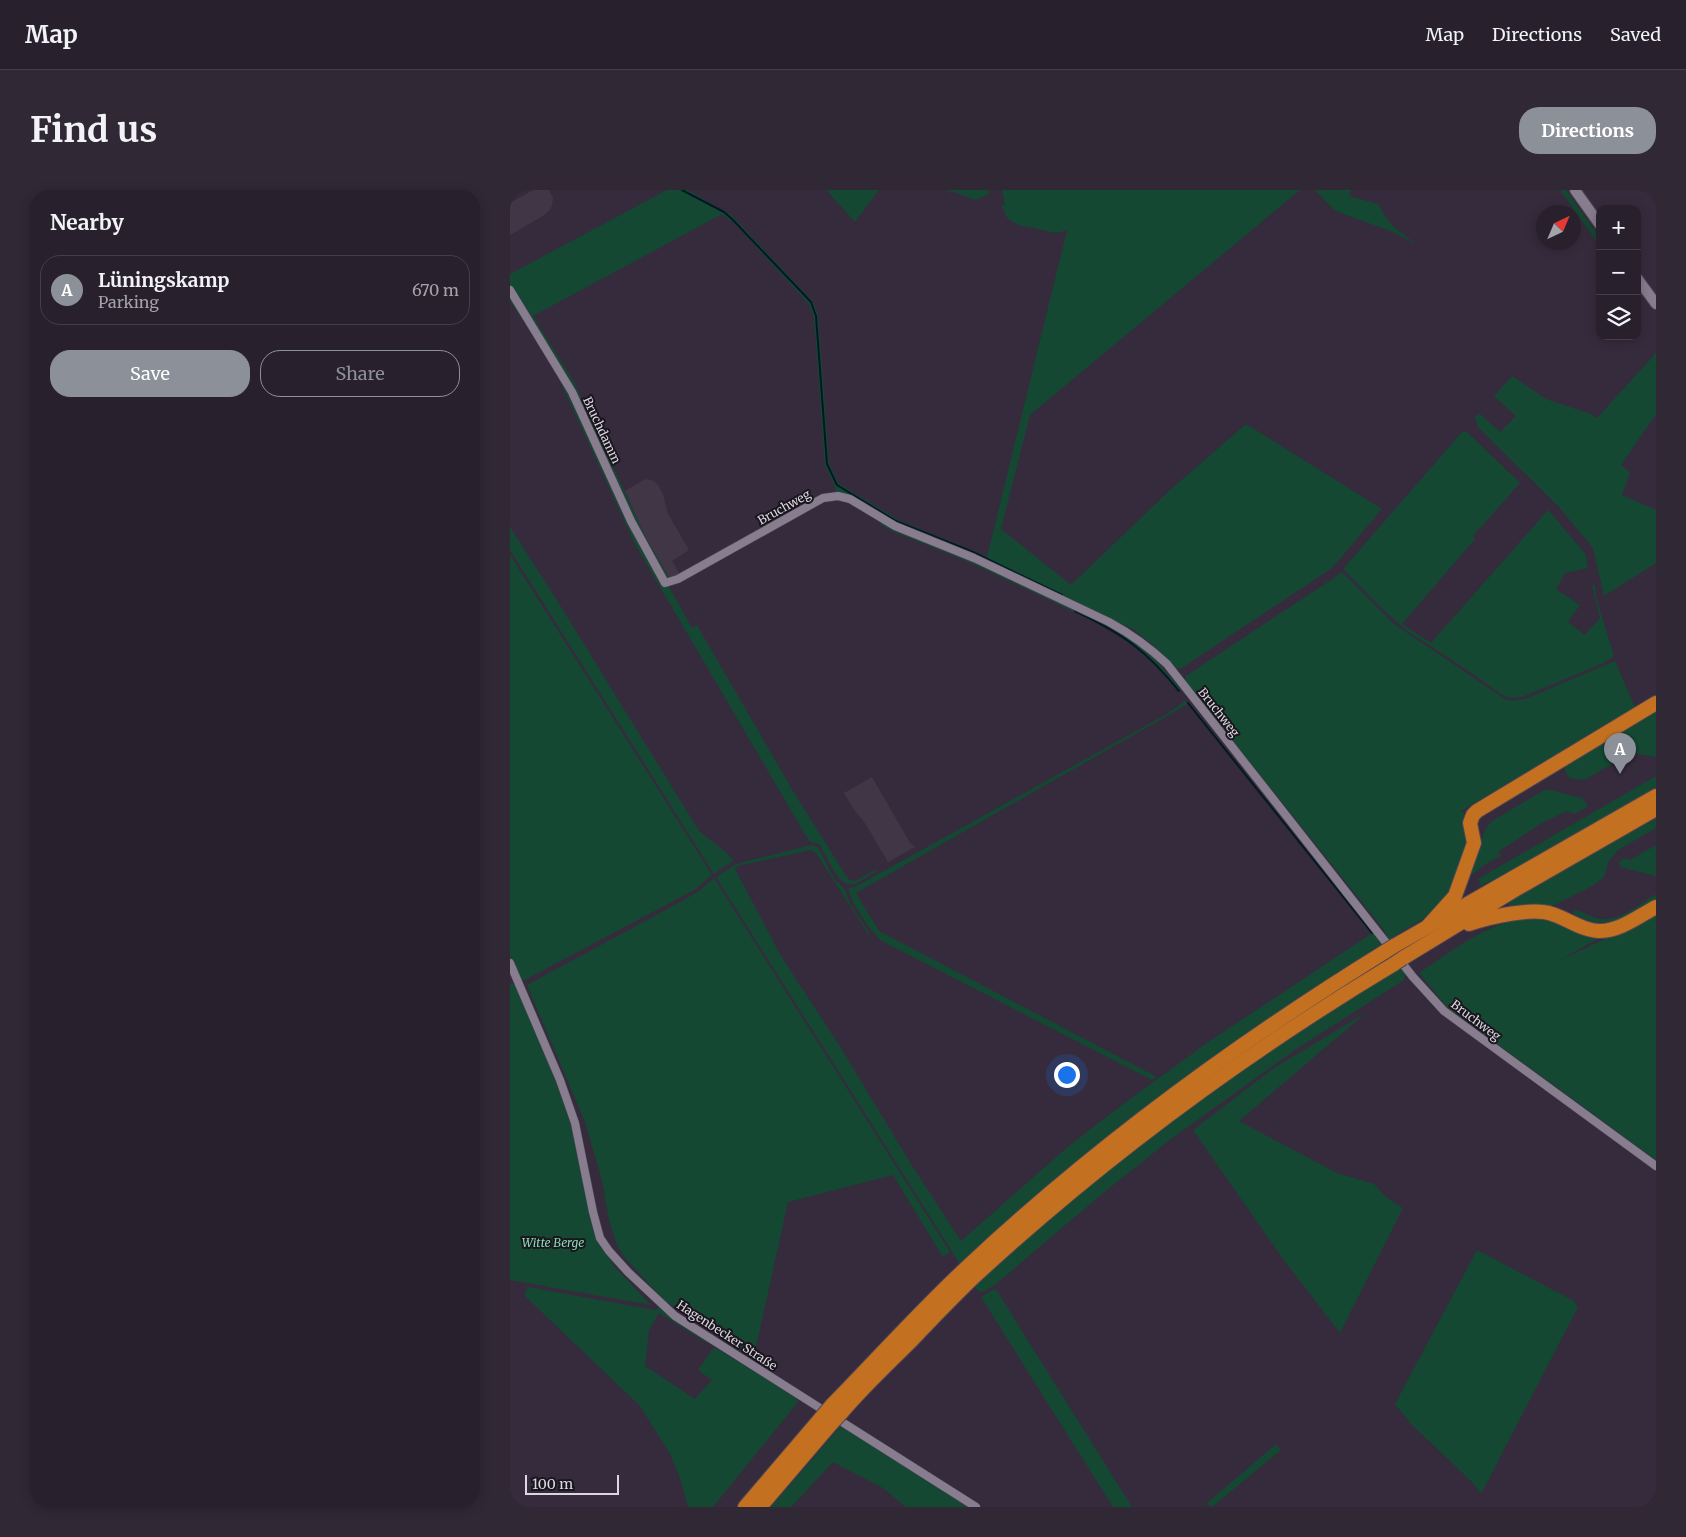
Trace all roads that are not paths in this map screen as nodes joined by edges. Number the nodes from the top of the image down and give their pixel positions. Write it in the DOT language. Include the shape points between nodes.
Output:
graph roads {
  1 [pos="1575,190"];
  2 [pos="1596,219"];
  3 [pos="1641,283"];
  4 [pos="510,290"];
  5 [pos="1654,301"];
  6 [pos="665,583"];
  7 [pos="1656,703"];
  8 [pos="1656,796"];
  9 [pos="1656,809"];
  10 [pos="1656,907"];
  11 [pos="1428,926"];
  12 [pos="1444,932"];
  13 [pos="510,963"];
  14 [pos="1656,1166"];
  15 [pos="966,1276"];
  16 [pos="826,1421"];
  17 [pos="745,1507"];
  18 [pos="760,1507"];
  19 [pos="976,1507"];
  1 -- 2 [label="main road"];
  3 -- 5 [label="main road"];
  4 -- 6 [label="street, Bruchdamm" via="572,392 631,521"];
  6 -- 14 [label="street, Bruchweg" via="678,580 823,498 838,496 850,499 895,526 974,558 1130,633 1167,664 1413,977 1444,1011"];
  7 -- 11 [label="highway" via="1477,811 1470,823 1474,843 1458,887"];
  8 -- 11 [label="highway"];
  9 -- 12 [label="highway"];
  10 -- 12 [label="highway" via="1609,930 1588,930 1554,914 1533,912 1482,920"];
  11 -- 15 [label="highway" via="1319,992 1179,1091 1088,1162"];
  12 -- 15 [label="highway" via="1274,1039 1164,1118"];
  13 -- 19 [label="street, Hagenbecker Straße" via="575,1123 600,1238 618,1262 675,1316"];
  15 -- 16 [label="highway, bridge"];
  16 -- 17 [label="highway"];
  16 -- 18 [label="highway"];
}
